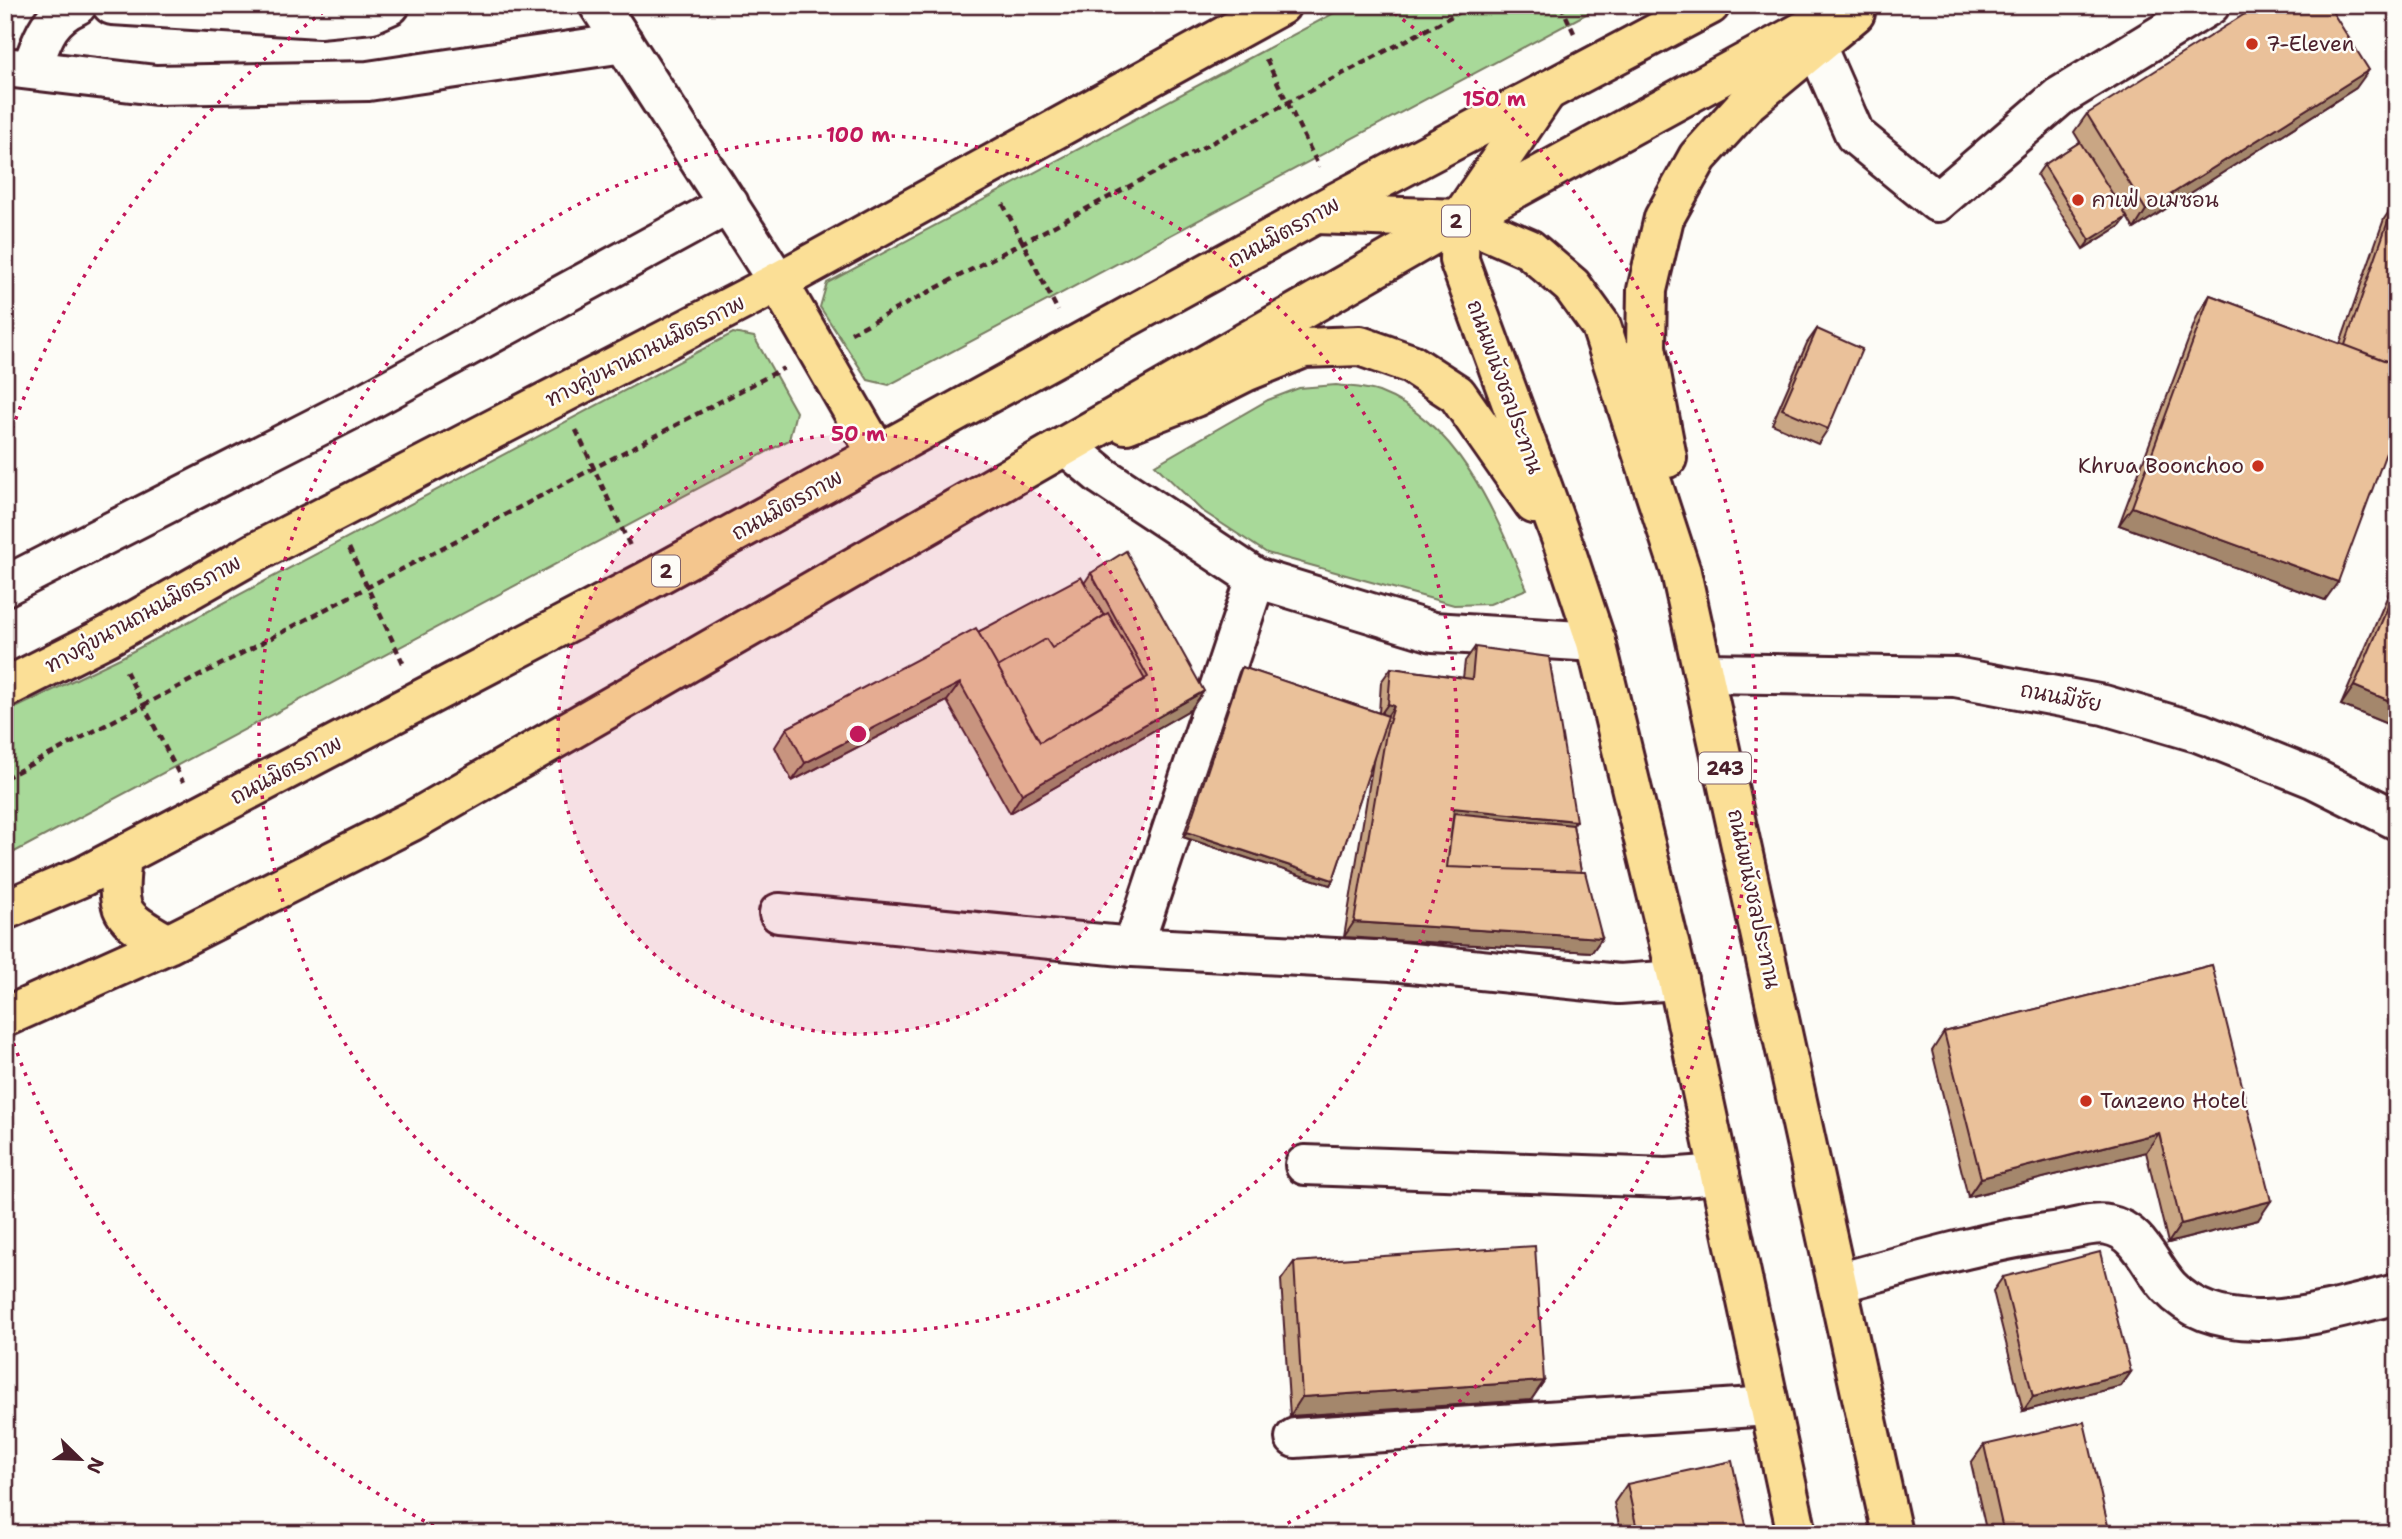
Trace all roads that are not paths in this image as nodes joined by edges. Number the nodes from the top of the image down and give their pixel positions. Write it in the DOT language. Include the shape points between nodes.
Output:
graph roads {
  1 [pos="77,5"];
  2 [pos="112,5"];
  3 [pos="390,5"];
  4 [pos="599,5"];
  5 [pos="1281,5"];
  6 [pos="1710,5"];
  7 [pos="1851,5"];
  8 [pos="1865,5"];
  9 [pos="2210,5"];
  10 [pos="624,43"];
  11 [pos="1816,46"];
  12 [pos="18,69"];
  13 [pos="1547,91"];
  14 [pos="729,204"];
  15 [pos="1327,208"];
  16 [pos="1460,219"];
  17 [pos="778,282"];
  18 [pos="1066,446"];
  19 [pos="878,455"];
  20 [pos="1564,546"];
  21 [pos="1681,572"];
  22 [pos="1256,578"];
  23 [pos="5,586"];
  24 [pos="1596,642"];
  25 [pos="1704,673"];
  26 [pos="5,688"];
  27 [pos="2397,820"];
  28 [pos="122,856"];
  29 [pos="5,910"];
  30 [pos="779,913"];
  31 [pos="168,944"];
  32 [pos="1133,947"];
  33 [pos="1678,980"];
  34 [pos="5,1017"];
  35 [pos="1305,1165"];
  36 [pos="1720,1174"];
  37 [pos="1838,1283"];
  38 [pos="2397,1294"];
  39 [pos="1769,1406"];
  40 [pos="1295,1438"];
  41 [pos="1797,1534"];
  42 [pos="1892,1534"];
  1 -- 12 [label="street" via="60,13"];
  2 -- 3 [label="street" via="319,18 372,13"];
  4 -- 10 [label="street"];
  5 -- 17 [label="main road, ทางคู่ขนานถนนมิตรภาพ"];
  6 -- 13 [label="main road, ถนนมิตรภาพ / 2"];
  7 -- 16 [label="main road, 2"];
  8 -- 11 [label="main road"];
  9 -- 11 [label="street" via="2059,97 1937,202 1855,135"];
  10 -- 12 [label="street" via="368,81 156,85"];
  10 -- 14 [label="street"];
  11 -- 21 [label="main road" via="1748,102 1698,158 1664,218 1647,290 1646,347 1675,500"];
  13 -- 15 [label="main road, ถนนมิตรภาพ / 2"];
  13 -- 16 [label="main road"];
  14 -- 17 [label="street"];
  14 -- 23 [label="street" via="350,411"];
  15 -- 16 [label="main road, ถนนพนังชลประทาน / 243"];
  15 -- 19 [label="main road, ถนนมิตรภาพ / 2"];
  16 -- 18 [label="main road, 2"];
  16 -- 20 [label="main road, ถนนพนังชลประทาน" via="1459,260"];
  16 -- 21 [label="main road, ถนนพนังชลประทาน / 243" via="1529,249 1572,286 1601,326"];
  17 -- 19 [label="main road"];
  17 -- 26 [label="main road, ทางคู่ขนานถนนมิตรภาพ" via="332,512"];
  18 -- 20 [label="main road" via="1195,397 1304,348 1360,346 1411,364 1457,394"];
  18 -- 22 [label="street" via="1102,476"];
  18 -- 31 [label="main road, 2" via="412,821"];
  19 -- 28 [label="main road, ถนนมิตรภาพ / 2"];
  20 -- 24 [label="main road, ถนนพนังชลประทาน"];
  21 -- 25 [label="main road, ถนนพนังชลประทาน / 243"];
  22 -- 24 [label="street" via="1433,632"];
  22 -- 32 [label="street"];
  24 -- 33 [label="main road, ถนนพนังชลประทาน"];
  25 -- 27 [label="street, ถนนมีชัย" via="1955,677 2104,705 2200,733 2313,778"];
  25 -- 37 [label="main road, ถนนพนังชลประทาน / 243"];
  28 -- 29 [label="main road, ถนนมิตรภาพ / 2"];
  28 -- 31 [label="main road" via="117,897 132,924"];
  30 -- 32 [label="street"];
  31 -- 34 [label="main road, 2"];
  32 -- 33 [label="street" via="1391,961 1619,984"];
  33 -- 36 [label="main road, ถนนพนังชลประทาน"];
  35 -- 36 [label="street" via="1667,1178"];
  36 -- 39 [label="main road, ถนนพนังชลประทาน"];
  37 -- 38 [label="street" via="1999,1239 2106,1224 2132,1235 2169,1287 2192,1307 2216,1315 2254,1320 2296,1318"];
  37 -- 42 [label="main road, ถนนพนังชลประทาน / 243"];
  39 -- 40 [label="street"];
  39 -- 41 [label="main road, ถนนพนังชลประทาน"];
}
